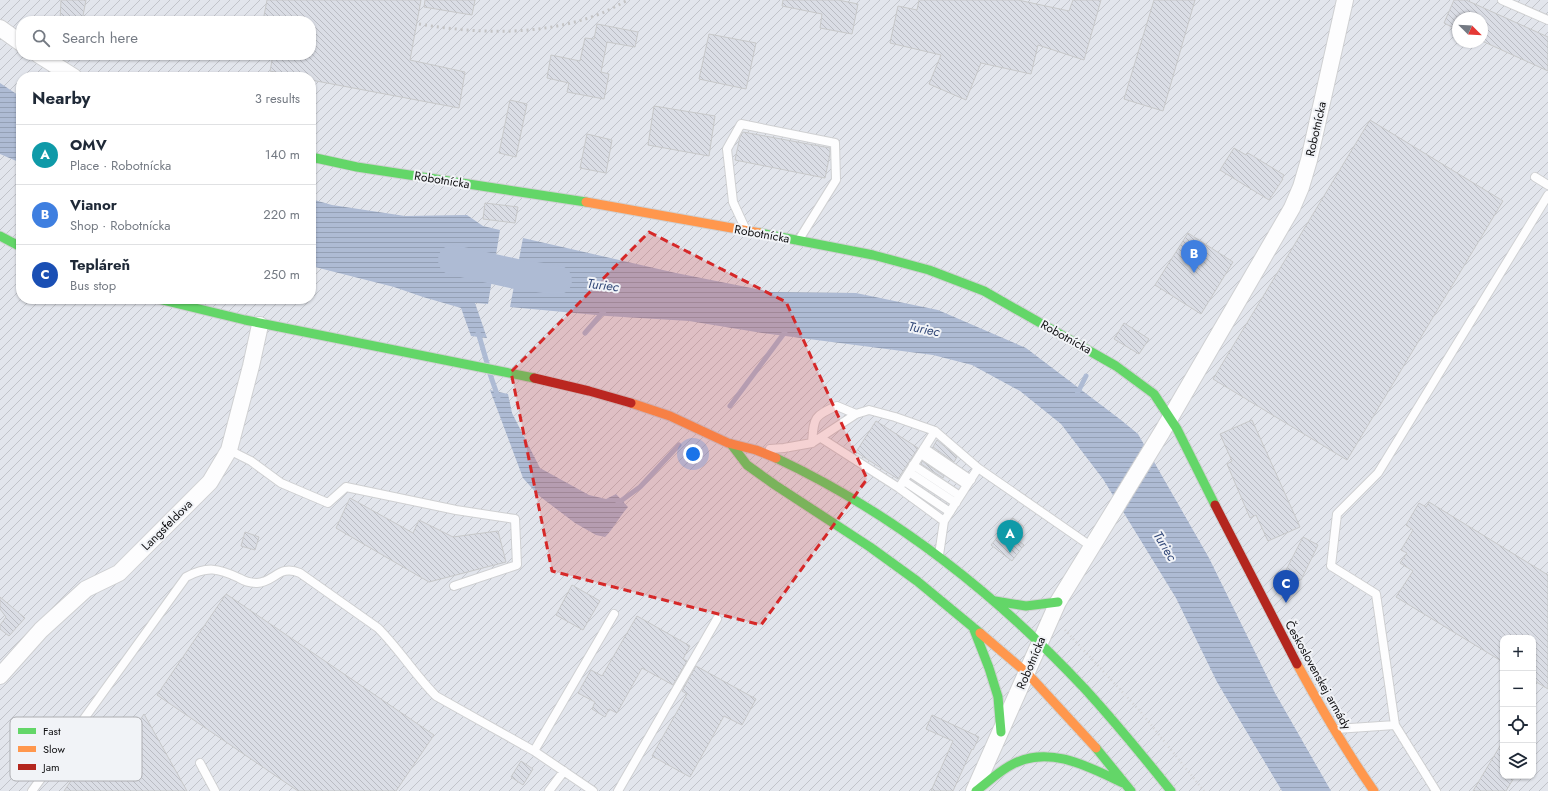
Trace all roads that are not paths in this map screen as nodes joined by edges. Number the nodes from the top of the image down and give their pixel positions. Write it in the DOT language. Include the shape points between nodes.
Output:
graph roads {
  1 [pos="1345,0"];
  2 [pos="1502,0"];
  3 [pos="1548,20"];
  4 [pos="0,28"];
  5 [pos="16,39"];
  6 [pos="47,60"];
  7 [pos="66,72"];
  8 [pos="316,158"];
  9 [pos="1535,177"];
  10 [pos="1548,185"];
  11 [pos="1548,195"];
  12 [pos="746,231"];
  13 [pos="0,236"];
  14 [pos="798,240"];
  15 [pos="16,244"];
  16 [pos="178,304"];
  17 [pos="260,325"];
  18 [pos="856,414"];
  19 [pos="1170,417"];
  20 [pos="935,431"];
  21 [pos="821,438"];
  22 [pos="812,443"];
  23 [pos="731,444"];
  24 [pos="755,449"];
  25 [pos="229,450"];
  26 [pos="923,451"];
  27 [pos="978,468"];
  28 [pos="911,469"];
  29 [pos="969,482"];
  30 [pos="901,484"];
  31 [pos="958,500"];
  32 [pos="950,512"];
  33 [pos="944,521"];
  34 [pos="1092,547"];
  35 [pos="939,556"];
  36 [pos="454,586"];
  37 [pos="993,601"];
  38 [pos="1058,602"];
  39 [pos="614,614"];
  40 [pos="717,619"];
  41 [pos="972,625"];
  42 [pos="1039,644"];
  43 [pos="1027,673"];
  44 [pos="0,676"];
  45 [pos="85,717"];
  46 [pos="1395,725"];
  47 [pos="1334,729"];
  48 [pos="1000,732"];
  49 [pos="534,751"];
  50 [pos="200,763"];
  51 [pos="564,772"];
  52 [pos="39,781"];
  53 [pos="1128,788"];
  54 [pos="32,791"];
  55 [pos="215,791"];
  56 [pos="549,791"];
  57 [pos="593,791"];
  58 [pos="618,791"];
  59 [pos="975,791"];
  60 [pos="1171,791"];
  61 [pos="1374,791"];
  62 [pos="1436,791"];
  1 -- 19 [label="street, Robotnícka" via="1301,187 1292,208"];
  2 -- 3 [label="lane"];
  4 -- 5 [label="street"];
  6 -- 7 [label="street"];
  8 -- 12 [label="main road, Robotnícka"];
  9 -- 10 [label="lane"];
  11 -- 46 [label="lane" via="1378,473 1337,514 1331,566 1376,594"];
  12 -- 14 [label="main road, Robotnícka"];
  12 -- 14 [label="lane" via="733,202 727,149 741,124 835,143 836,180"];
  13 -- 15 [label="main road"];
  14 -- 19 [label="main road, Robotnícka" via="915,266 984,291 1116,366 1154,394"];
  16 -- 17 [label="main road"];
  17 -- 23 [label="main road" via="397,349 507,372 632,404 698,427"];
  17 -- 25 [label="street, Langsfeldova"];
  18 -- 20 [label="lane" via="869,410"];
  18 -- 21 [label="lane"];
  18 -- 22 [label="lane" via="837,406 822,412 814,422"];
  19 -- 34 [label="street, Robotnícka"];
  19 -- 47 [label="main road, Československej armády" via="1279,630"];
  20 -- 26 [label="lane"];
  20 -- 27 [label="lane"];
  21 -- 22 [label="lane"];
  21 -- 30 [label="lane"];
  22 -- 24 [label="lane" via="784,448"];
  23 -- 24 [label="main road"];
  23 -- 41 [label="main road" via="747,465 876,551"];
  24 -- 35 [label="main road" via="869,508"];
  25 -- 36 [label="lane" via="251,461 281,483 328,502 346,487 456,510 515,519 517,566"];
  25 -- 44 [label="street, Langsfeldova" via="210,482 119,573 86,589 42,630"];
  26 -- 28 [label="lane"];
  26 -- 29 [label="lane"];
  27 -- 29 [label="lane"];
  27 -- 34 [label="lane"];
  28 -- 30 [label="lane"];
  28 -- 31 [label="lane"];
  29 -- 31 [label="lane"];
  30 -- 32 [label="lane"];
  30 -- 33 [label="lane"];
  31 -- 32 [label="lane"];
  32 -- 33 [label="lane"];
  33 -- 35 [label="lane"];
  34 -- 38 [label="street, Robotnícka"];
  35 -- 37 [label="main road"];
  37 -- 38 [label="main road" via="1024,607"];
  37 -- 42 [label="main road"];
  38 -- 42 [label="street, Robotnícka"];
  39 -- 49 [label="lane"];
  40 -- 58 [label="lane"];
  41 -- 43 [label="main road"];
  41 -- 48 [label="main road" via="998,697"];
  42 -- 43 [label="street, Robotnícka"];
  42 -- 60 [label="main road" via="1092,696"];
  43 -- 48 [label="street, Robotnícka"];
  43 -- 53 [label="main road" via="1088,738"];
  45 -- 49 [label="lane" via="186,577 198,570 211,568 256,583 278,573 294,570 378,628 436,696"];
  46 -- 47 [label="lane"];
  46 -- 62 [label="lane"];
  47 -- 61 [label="main road, Československej armády"];
  48 -- 59 [label="street, Robotnícka"];
  49 -- 51 [label="lane"];
  50 -- 55 [label="lane"];
  51 -- 56 [label="lane"];
  51 -- 57 [label="lane"];
  52 -- 54 [label="lane"];
  53 -- 59 [label="main road" via="1067,758 1035,756 1018,761"];
}
